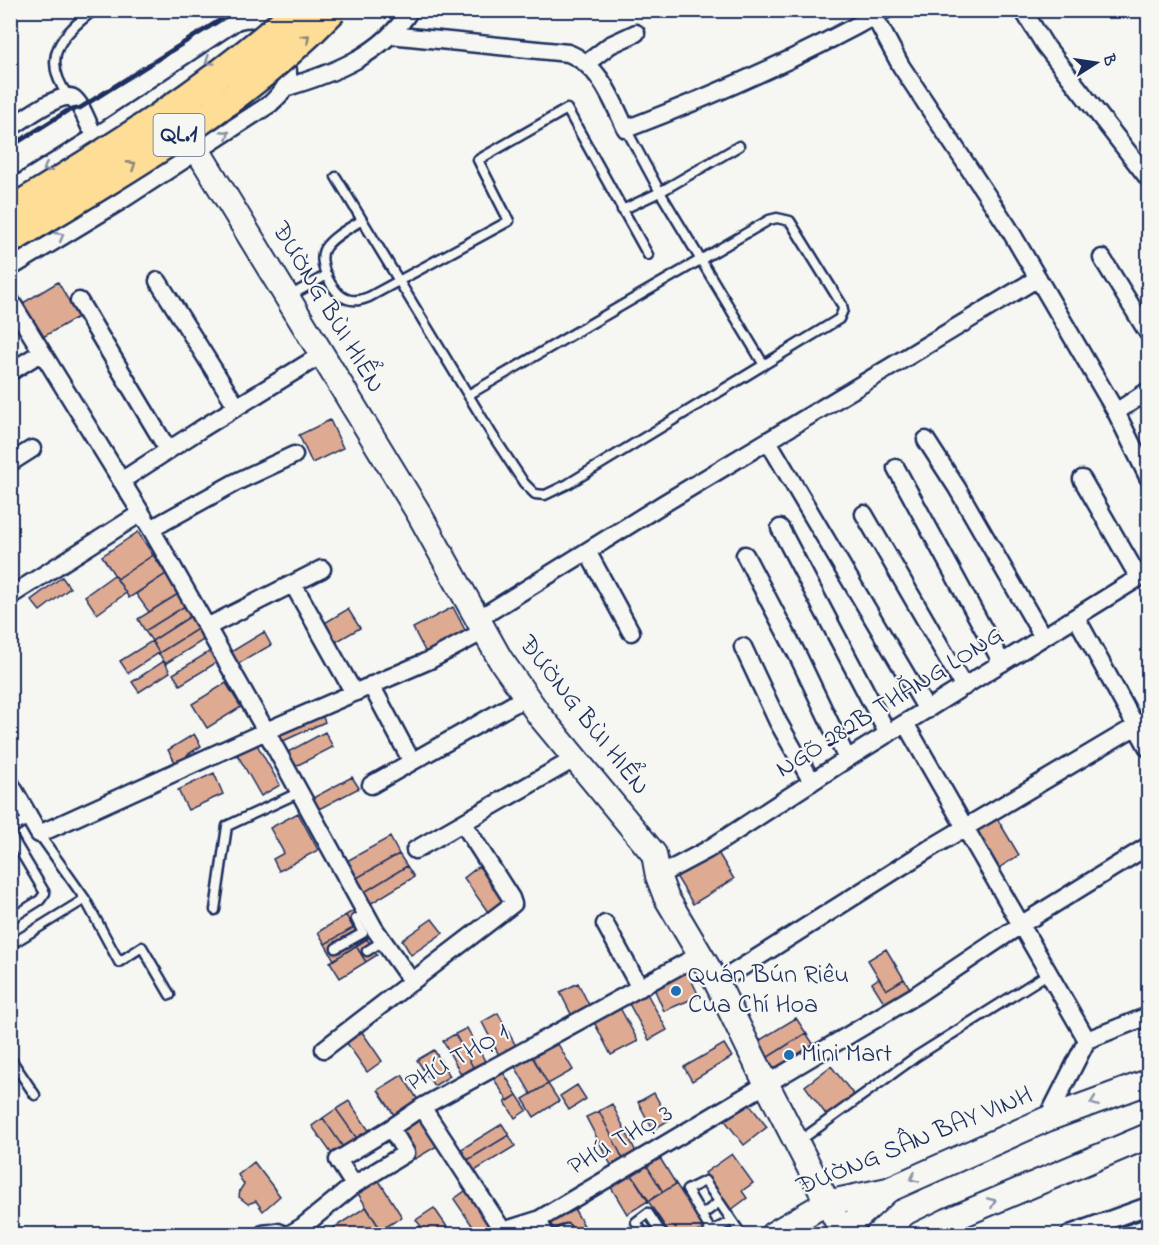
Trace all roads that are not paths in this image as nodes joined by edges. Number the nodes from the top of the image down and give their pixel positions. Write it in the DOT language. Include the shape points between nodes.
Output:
graph roads {
  1 [pos="94,10"];
  2 [pos="297,10"];
  3 [pos="333,10"];
  4 [pos="410,10"];
  5 [pos="1023,10"];
  6 [pos="877,12"];
  7 [pos="636,33"];
  8 [pos="390,35"];
  9 [pos="587,63"];
  10 [pos="284,88"];
  11 [pos="68,96"];
  12 [pos="90,127"];
  13 [pos="10,128"];
  14 [pos="626,129"];
  15 [pos="739,146"];
  16 [pos="198,151"];
  17 [pos="336,177"];
  18 [pos="1149,178"];
  19 [pos="10,190"];
  20 [pos="660,192"];
  21 [pos="622,210"];
  22 [pos="10,211"];
  23 [pos="362,220"];
  24 [pos="10,240"];
  25 [pos="648,255"];
  26 [pos="1102,258"];
  27 [pos="700,261"];
  28 [pos="10,267"];
  29 [pos="327,275"];
  30 [pos="1038,278"];
  31 [pos="158,281"];
  32 [pos="399,281"];
  33 [pos="288,297"];
  34 [pos="10,300"];
  35 [pos="79,300"];
  36 [pos="1149,333"];
  37 [pos="42,352"];
  38 [pos="321,355"];
  39 [pos="764,365"];
  40 [pos="10,372"];
  41 [pos="1149,391"];
  42 [pos="468,395"];
  43 [pos="237,407"];
  44 [pos="1116,412"];
  45 [pos="926,440"];
  46 [pos="768,441"];
  47 [pos="32,449"];
  48 [pos="168,450"];
  49 [pos="294,454"];
  50 [pos="10,463"];
  51 [pos="896,468"];
  52 [pos="1149,477"];
  53 [pos="1082,479"];
  54 [pos="121,481"];
  55 [pos="141,513"];
  56 [pos="864,514"];
  57 [pos="780,528"];
  58 [pos="152,529"];
  59 [pos="587,551"];
  60 [pos="745,555"];
  61 [pos="322,569"];
  62 [pos="1144,575"];
  63 [pos="293,584"];
  64 [pos="10,596"];
  65 [pos="1076,617"];
  66 [pos="481,625"];
  67 [pos="207,627"];
  68 [pos="631,632"];
  69 [pos="1043,637"];
  70 [pos="743,647"];
  71 [pos="1002,663"];
  72 [pos="371,685"];
  73 [pos="964,687"];
  74 [pos="354,693"];
  75 [pos="526,697"];
  76 [pos="927,710"];
  77 [pos="905,723"];
  78 [pos="1142,723"];
  79 [pos="266,731"];
  80 [pos="888,734"];
  81 [pos="1149,748"];
  82 [pos="576,758"];
  83 [pos="847,759"];
  84 [pos="412,762"];
  85 [pos="812,782"];
  86 [pos="10,783"];
  87 [pos="371,785"];
  88 [pos="300,792"];
  89 [pos="30,818"];
  90 [pos="463,823"];
  91 [pos="964,827"];
  92 [pos="10,832"];
  93 [pos="39,834"];
  94 [pos="1149,846"];
  95 [pos="415,850"];
  96 [pos="658,876"];
  97 [pos="85,899"];
  98 [pos="215,910"];
  99 [pos="366,913"];
  100 [pos="10,919"];
  101 [pos="605,924"];
  102 [pos="1022,924"];
  103 [pos="383,941"];
  104 [pos="10,945"];
  105 [pos="336,948"];
  106 [pos="367,951"];
  107 [pos="701,954"];
  108 [pos="1049,973"];
  109 [pos="412,982"];
  110 [pos="717,983"];
  111 [pos="640,988"];
  112 [pos="170,995"];
  113 [pos="1149,1016"];
  114 [pos="1087,1040"];
  115 [pos="324,1049"];
  116 [pos="10,1058"];
  117 [pos="1149,1082"];
  118 [pos="767,1086"];
  119 [pos="35,1095"];
  120 [pos="422,1107"];
  121 [pos="1047,1119"];
  122 [pos="391,1128"];
  123 [pos="1149,1136"];
  124 [pos="797,1142"];
  125 [pos="354,1185"];
  126 [pos="888,1190"];
  127 [pos="719,1202"];
  128 [pos="826,1203"];
  129 [pos="1149,1206"];
  130 [pos="702,1215"];
  131 [pos="732,1221"];
  132 [pos="542,1227"];
  133 [pos="1149,1227"];
  134 [pos="566,1229"];
  135 [pos="299,1232"];
  136 [pos="501,1233"];
  137 [pos="710,1233"];
  138 [pos="263,1234"];
  139 [pos="282,1234"];
  140 [pos="557,1234"];
  141 [pos="644,1234"];
  142 [pos="663,1234"];
  143 [pos="741,1234"];
  144 [pos="773,1234"];
  145 [pos="842,1234"];
  146 [pos="920,1234"];
  147 [pos="1070,1234"];
  148 [pos="1127,1234"];
  1 -- 11 [label="lane" via="63,39 54,58 56,76"];
  2 -- 22 [label="main road, bridge" via="186,99"];
  24 -- 3 [label="main road, QL.1, one-way, bridge" via="219,108 267,72"];
  4 -- 8 [label="street"];
  5 -- 18 [label="street" via="1044,44"];
  6 -- 14 [label="street" via="819,46"];
  6 -- 30 [label="street" via="901,66"];
  7 -- 9 [label="street" via="610,45"];
  8 -- 9 [label="street" via="568,53"];
  8 -- 10 [label="street" via="369,53 338,70"];
  9 -- 14 [label="street" via="600,78"];
  16 -- 10 [label="street, one-way" via="270,104"];
  10 -- 19 [label="street, one-way" via="286,64 277,51 258,37 244,38"];
  11 -- 12 [label="street" via="74,99"];
  11 -- 13 [label="street"];
  14 -- 20 [label="lane"];
  15 -- 20 [label="lane"];
  28 -- 16 [label="street, one-way"];
  16 -- 33 [label="street, ĐƯỜNG BÙI HIỂN"];
  17 -- 23 [label="lane"];
  20 -- 21 [label="lane"];
  20 -- 27 [label="lane"];
  21 -- 25 [label="lane"];
  21 -- 32 [label="lane" via="567,109 478,160 509,221"];
  23 -- 29 [label="lane" via="323,250"];
  23 -- 32 [label="lane"];
  26 -- 36 [label="street"];
  27 -- 39 [label="lane"];
  27 -- 39 [label="lane" via="777,218 790,221 801,237 842,305 842,315"];
  27 -- 42 [label="lane"];
  29 -- 32 [label="lane" via="342,296 357,301"];
  29 -- 33 [label="lane"];
  30 -- 44 [label="street"];
  30 -- 46 [label="street"];
  31 -- 43 [label="street"];
  32 -- 42 [label="lane"];
  33 -- 38 [label="street, ĐƯỜNG BÙI HIỂN"];
  34 -- 37 [label="street"];
  35 -- 48 [label="street"];
  37 -- 40 [label="street"];
  37 -- 54 [label="street"];
  38 -- 43 [label="street"];
  38 -- 66 [label="street, ĐƯỜNG BÙI HIỂN" via="418,512"];
  39 -- 42 [label="lane" via="545,495 535,494 524,483"];
  41 -- 44 [label="street"];
  43 -- 48 [label="street"];
  44 -- 52 [label="street"];
  45 -- 69 [label="street"];
  46 -- 59 [label="street"];
  46 -- 76 [label="street"];
  47 -- 50 [label="street"];
  48 -- 54 [label="street"];
  49 -- 58 [label="street"];
  51 -- 71 [label="street"];
  53 -- 62 [label="street"];
  54 -- 55 [label="street"];
  55 -- 58 [label="street"];
  55 -- 64 [label="street"];
  56 -- 73 [label="street"];
  57 -- 80 [label="street"];
  58 -- 67 [label="street"];
  59 -- 66 [label="street"];
  59 -- 68 [label="street"];
  60 -- 83 [label="street"];
  61 -- 63 [label="street"];
  62 -- 65 [label="street, NGÕ 282B THĂNG LONG"];
  63 -- 67 [label="street"];
  63 -- 74 [label="street"];
  65 -- 69 [label="street, NGÕ 282B THĂNG LONG"];
  65 -- 78 [label="street"];
  66 -- 72 [label="street" via="430,660"];
  66 -- 75 [label="street, ĐƯỜNG BÙI HIỂN"];
  67 -- 79 [label="street"];
  69 -- 71 [label="street, NGÕ 282B THĂNG LONG"];
  70 -- 85 [label="street"];
  71 -- 73 [label="street, NGÕ 282B THĂNG LONG"];
  72 -- 74 [label="street"];
  72 -- 84 [label="street"];
  73 -- 76 [label="street, NGÕ 282B THĂNG LONG"];
  74 -- 79 [label="street"];
  75 -- 82 [label="street, ĐƯỜNG BÙI HIỂN"];
  75 -- 84 [label="street"];
  76 -- 77 [label="street, NGÕ 282B THĂNG LONG"];
  77 -- 80 [label="street, NGÕ 282B THĂNG LONG"];
  77 -- 91 [label="street"];
  78 -- 81 [label="street"];
  78 -- 91 [label="street"];
  79 -- 88 [label="street"];
  79 -- 93 [label="street"];
  80 -- 83 [label="street, NGÕ 282B THĂNG LONG"];
  82 -- 90 [label="street"];
  82 -- 96 [label="street, ĐƯỜNG BÙI HIỂN" via="654,854"];
  83 -- 85 [label="street, NGÕ 282B THĂNG LONG"];
  84 -- 87 [label="street"];
  85 -- 96 [label="street, NGÕ 282B THĂNG LONG" via="707,850"];
  86 -- 89 [label="street"];
  88 -- 98 [label="lane" via="227,826"];
  88 -- 99 [label="street"];
  89 -- 92 [label="lane"];
  89 -- 93 [label="street"];
  90 -- 95 [label="street"];
  90 -- 109 [label="street" via="513,904"];
  91 -- 102 [label="street"];
  91 -- 110 [label="street"];
  92 -- 100 [label="lane" via="45,893"];
  93 -- 97 [label="lane"];
  94 -- 102 [label="street, PHÚ THỌ 3"];
  96 -- 107 [label="street, ĐƯỜNG BÙI HIỂN" via="666,897"];
  97 -- 104 [label="lane"];
  97 -- 112 [label="lane" via="119,962 142,947"];
  99 -- 103 [label="street"];
  99 -- 105 [label="lane" via="356,919 363,933"];
  101 -- 111 [label="street"];
  102 -- 108 [label="street"];
  102 -- 118 [label="street, PHÚ THỌ 3"];
  103 -- 106 [label="lane"];
  103 -- 109 [label="street"];
  107 -- 110 [label="street, ĐƯỜNG BÙI HIỂN"];
  107 -- 111 [label="street, PHÚ THỌ 1"];
  108 -- 114 [label="street"];
  108 -- 124 [label="lane" via="917,1056"];
  109 -- 115 [label="street"];
  110 -- 118 [label="street, ĐƯỜNG BÙI HIỂN"];
  111 -- 120 [label="street, PHÚ THỌ 1"];
  113 -- 114 [label="street"];
  114 -- 121 [label="street"];
  116 -- 119 [label="lane"];
  117 -- 121 [label="street, ĐƯỜNG SÂN BAY VINH, one-way"];
  118 -- 124 [label="street, ĐƯỜNG BÙI HIỂN"];
  118 -- 132 [label="street, PHÚ THỌ 3"];
  120 -- 122 [label="street, PHÚ THỌ 1"];
  120 -- 136 [label="street"];
  121 -- 126 [label="street, ĐƯỜNG SÂN BAY VINH, one-way"];
  122 -- 125 [label="street, PHÚ THỌ 1" via="406,1153"];
  122 -- 125 [label="street" via="338,1160"];
  146 -- 123 [label="street, one-way"];
  124 -- 128 [label="street, ĐƯỜNG BÙI HIỂN"];
  125 -- 135 [label="street, PHÚ THỌ 1"];
  126 -- 128 [label="street, ĐƯỜNG SÂN BAY VINH"];
  126 -- 145 [label="street"];
  127 -- 130 [label="lane"];
  127 -- 130 [label="lane" via="705,1181 687,1190"];
  127 -- 131 [label="lane"];
  128 -- 144 [label="street, ĐƯỜNG SÂN BAY VINH"];
  128 -- 145 [label="street, ĐƯỜNG BÙI HIỂN"];
  129 -- 147 [label="street"];
  130 -- 137 [label="lane"];
  131 -- 137 [label="lane"];
  131 -- 143 [label="lane"];
  132 -- 136 [label="street, PHÚ THỌ 3"];
  133 -- 148 [label="street"];
  134 -- 140 [label="lane"];
  138 -- 139 [label="street"];
  141 -- 142 [label="lane" via="636,1222 648,1213"];
}
